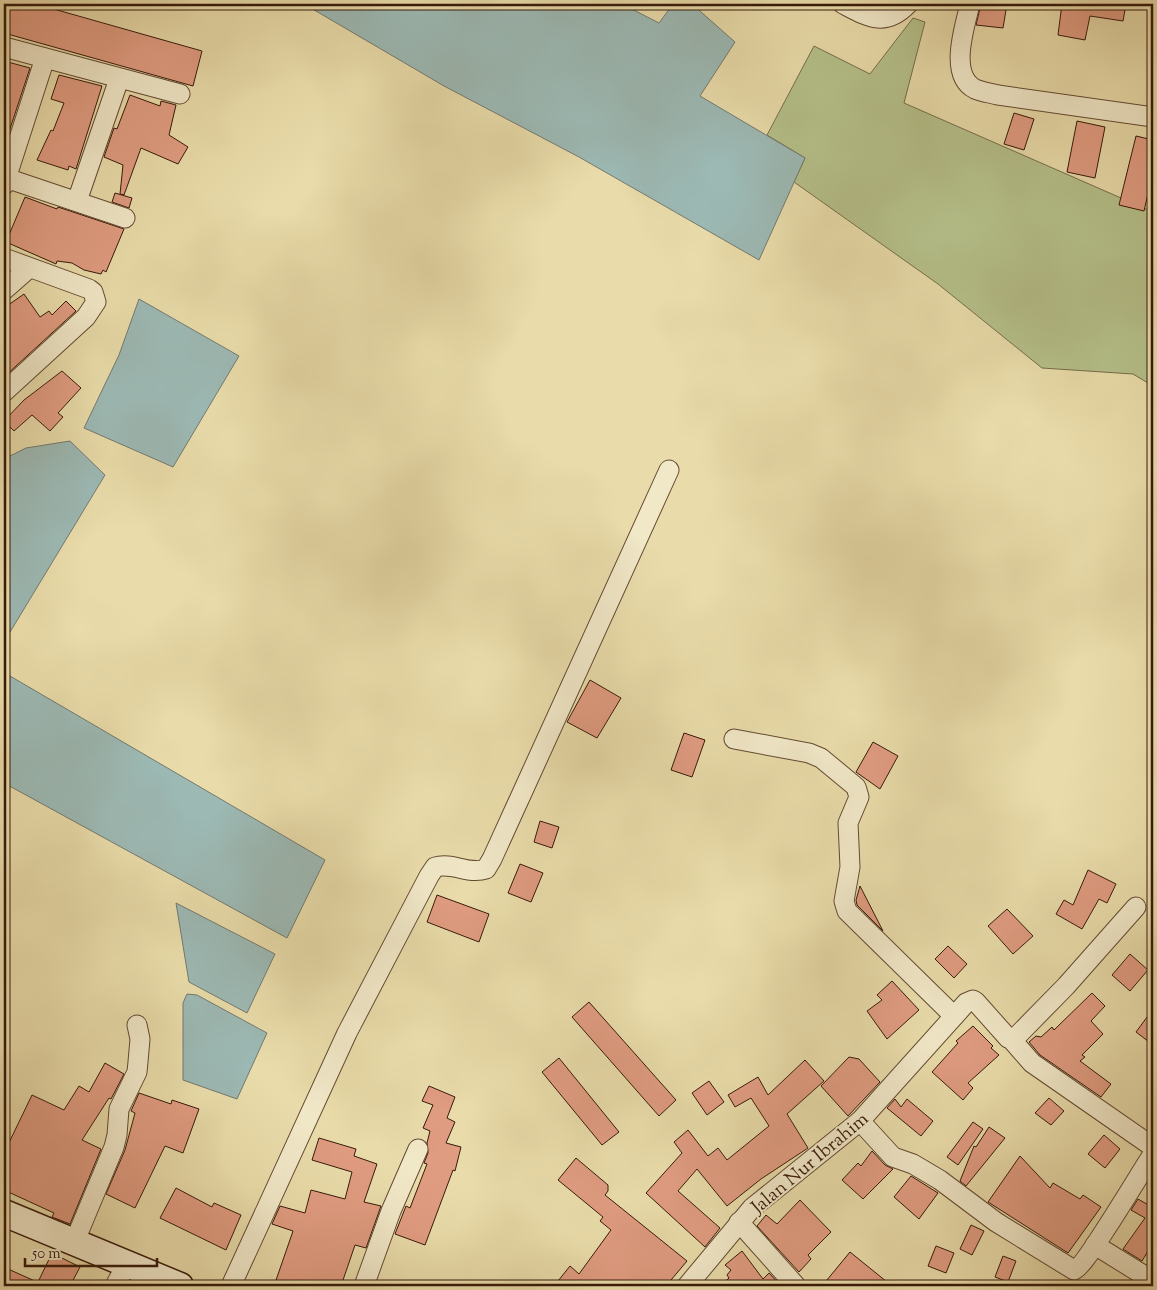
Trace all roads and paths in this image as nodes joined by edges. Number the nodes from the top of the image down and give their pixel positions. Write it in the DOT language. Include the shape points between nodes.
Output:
graph roads {
  1 [pos="843,4"];
  2 [pos="908,4"];
  3 [pos="970,4"];
  4 [pos="4,47"];
  5 [pos="45,58"];
  6 [pos="119,79"];
  7 [pos="180,94"];
  8 [pos="1153,117"];
  9 [pos="5,181"];
  10 [pos="77,201"];
  11 [pos="125,218"];
  12 [pos="4,258"];
  13 [pos="29,268"];
  14 [pos="4,290"];
  15 [pos="4,392"];
  16 [pos="669,470"];
  17 [pos="734,739"];
  18 [pos="1136,907"];
  19 [pos="954,1016"];
  20 [pos="136,1025"];
  21 [pos="1012,1039"];
  22 [pos="860,1121"];
  23 [pos="1153,1146"];
  24 [pos="418,1149"];
  25 [pos="1153,1154"];
  26 [pos="4,1213"];
  27 [pos="739,1222"];
  28 [pos="74,1243"];
  29 [pos="1095,1245"];
  30 [pos="120,1276"];
  31 [pos="1153,1281"];
  32 [pos="180,1286"];
  33 [pos="230,1286"];
  34 [pos="364,1286"];
  35 [pos="687,1286"];
  36 [pos="796,1286"];
  1 -- 2 [label="street" via="878,19 888,19"];
  3 -- 8 [label="street" via="959,63 962,74 974,88 998,95"];
  4 -- 5 [label="street"];
  5 -- 6 [label="street"];
  5 -- 9 [label="street"];
  6 -- 7 [label="street"];
  6 -- 10 [label="street"];
  9 -- 10 [label="street"];
  10 -- 11 [label="street"];
  12 -- 13 [label="street"];
  13 -- 14 [label="street"];
  13 -- 15 [label="street" via="89,289 96,302 86,318"];
  16 -- 33 [label="street" via="492,859 486,869 476,872 446,864 435,867 429,876 343,1042"];
  17 -- 19 [label="street" via="809,753 821,758 856,787 859,797 848,823 850,868 844,902 847,911"];
  18 -- 21 [label="street" via="1066,986"];
  19 -- 21 [label="street, Jalan Nur Ibrahim" via="970,1001 976,1002"];
  19 -- 22 [label="street, Jalan Nur Ibrahim"];
  20 -- 28 [label="street" via="140,1039 136,1072 119,1109 114,1147"];
  21 -- 23 [label="street" via="1032,1063"];
  22 -- 27 [label="street, Jalan Nur Ibrahim" via="766,1195"];
  22 -- 29 [label="street" via="893,1157 920,1167 996,1222 1070,1268 1077,1269"];
  24 -- 34 [label="street"];
  25 -- 29 [label="street"];
  26 -- 28 [label="main road"];
  27 -- 35 [label="street, Jalan Nur Ibrahim"];
  27 -- 36 [label="street"];
  28 -- 30 [label="main road"];
  29 -- 31 [label="street"];
  30 -- 32 [label="main road"];
}
